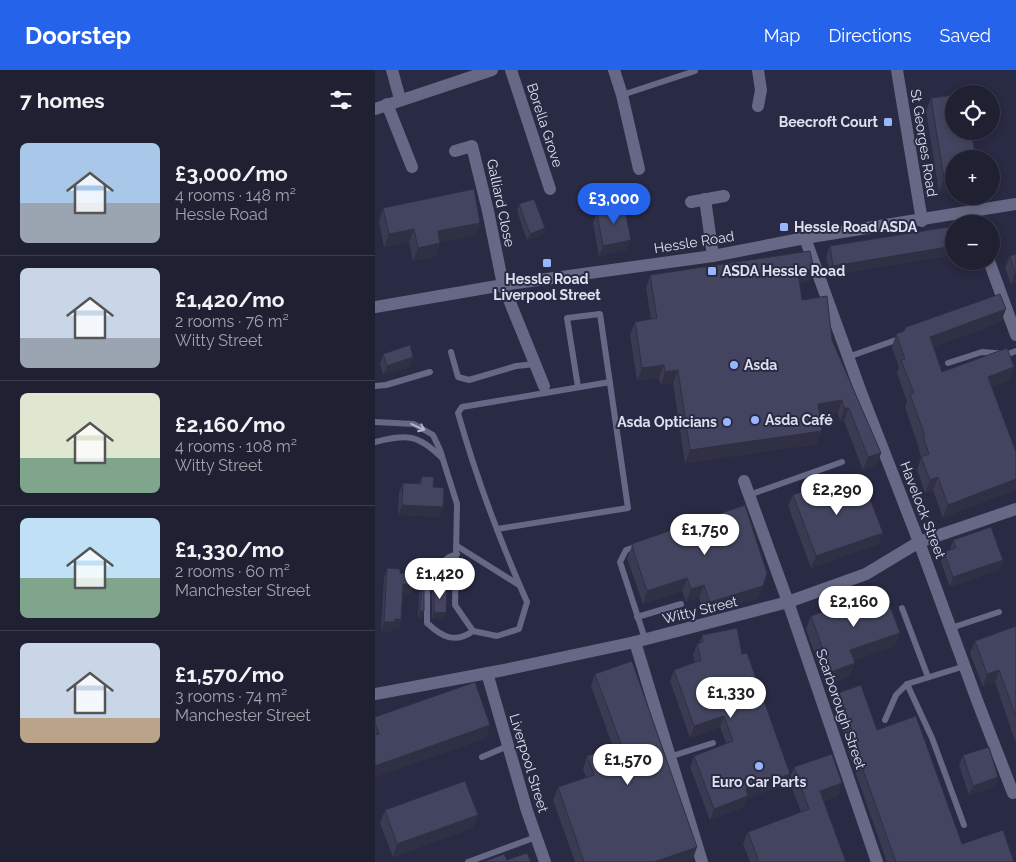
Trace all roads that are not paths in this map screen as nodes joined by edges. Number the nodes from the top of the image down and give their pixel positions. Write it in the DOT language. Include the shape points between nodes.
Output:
graph roads {
  1 [pos="392,70"];
  2 [pos="492,70"];
  3 [pos="511,70"];
  4 [pos="614,70"];
  5 [pos="758,70"];
  6 [pos="897,70"];
  7 [pos="695,71"];
  8 [pos="622,95"];
  9 [pos="400,99"];
  10 [pos="758,106"];
  11 [pos="381,107"];
  12 [pos="455,150"];
  13 [pos="412,167"];
  14 [pos="639,169"];
  15 [pos="550,189"];
  16 [pos="723,196"];
  17 [pos="705,199"];
  18 [pos="691,202"];
  19 [pos="1016,204"];
  20 [pos="981,215"];
  21 [pos="945,219"];
  22 [pos="922,220"];
  23 [pos="805,238"];
  24 [pos="713,256"];
  25 [pos="993,270"];
  26 [pos="503,285"];
  27 [pos="375,306"];
  28 [pos="1013,319"];
  29 [pos="1016,335"];
  30 [pos="896,340"];
  31 [pos="1016,351"];
  32 [pos="451,352"];
  33 [pos="848,357"];
  34 [pos="948,363"];
  35 [pos="536,364"];
  36 [pos="430,372"];
  37 [pos="610,382"];
  38 [pos="375,386"];
  39 [pos="578,387"];
  40 [pos="545,389"];
  41 [pos="375,422"];
  42 [pos="375,442"];
  43 [pos="443,459"];
  44 [pos="842,462"];
  45 [pos="744,481"];
  46 [pos="749,502"];
  47 [pos="1016,509"];
  48 [pos="497,529"];
  49 [pos="919,542"];
  50 [pos="643,544"];
  51 [pos="457,546"];
  52 [pos="457,554"];
  53 [pos="520,586"];
  54 [pos="788,602"];
  55 [pos="681,604"];
  56 [pos="902,608"];
  57 [pos="999,612"];
  58 [pos="637,617"];
  59 [pos="951,628"];
  60 [pos="473,631"];
  61 [pos="640,641"];
  62 [pos="965,666"];
  63 [pos="487,673"];
  64 [pos="928,677"];
  65 [pos="907,684"];
  66 [pos="375,694"];
  67 [pos="885,720"];
  68 [pos="713,743"];
  69 [pos="508,746"];
  70 [pos="482,757"];
  71 [pos="669,757"];
  72 [pos="1015,795"];
  73 [pos="964,826"];
  74 [pos="537,837"];
  75 [pos="467,862"];
  76 [pos="545,862"];
  77 [pos="702,862"];
  78 [pos="877,862"];
  1 -- 9 [label="street"];
  2 -- 9 [label="street"];
  3 -- 15 [label="street, Borella Grove"];
  4 -- 8 [label="street"];
  5 -- 10 [label="street" via="761,90"];
  6 -- 22 [label="street, St Georges Road"];
  7 -- 8 [label="lane"];
  8 -- 14 [label="street"];
  9 -- 11 [label="street"];
  11 -- 13 [label="street"];
  12 -- 26 [label="street, Galliard Close" via="472,146 479,191"];
  16 -- 17 [label="street"];
  17 -- 18 [label="street"];
  17 -- 24 [label="street"];
  19 -- 20 [label="street, Hessle Road"];
  21 -- 22 [label="street, Hessle Road"];
  22 -- 23 [label="street, Hessle Road"];
  23 -- 24 [label="street, Hessle Road"];
  23 -- 33 [label="street, Havelock Street"];
  24 -- 26 [label="street, Hessle Road"];
  25 -- 28 [label="street"];
  26 -- 27 [label="street, Hessle Road"];
  26 -- 35 [label="street, Galliard Close"];
  28 -- 29 [label="street"];
  30 -- 33 [label="lane"];
  31 -- 34 [label="lane" via="1008,354 982,352"];
  32 -- 35 [label="lane" via="458,377 469,380 516,366"];
  33 -- 49 [label="street, Havelock Street"];
  35 -- 40 [label="street, Galliard Close"];
  36 -- 38 [label="lane"];
  37 -- 39 [label="lane"];
  37 -- 39 [label="lane" via="600,314 567,318"];
  37 -- 48 [label="lane" via="628,508"];
  39 -- 40 [label="lane"];
  40 -- 48 [label="lane" via="462,407 458,413"];
  41 -- 43 [label="lane, one-way" via="414,424 433,435"];
  42 -- 43 [label="lane" via="414,438 429,445"];
  43 -- 51 [label="lane" via="457,504"];
  44 -- 46 [label="lane"];
  45 -- 46 [label="street, Scarborough Street"];
  46 -- 54 [label="street, Scarborough Street"];
  47 -- 49 [label="street, Witty Street"];
  48 -- 53 [label="lane"];
  49 -- 54 [label="street, Witty Street" via="866,574"];
  49 -- 59 [label="street, Havelock Street"];
  50 -- 58 [label="lane" via="626,550 621,562"];
  51 -- 52 [label="lane"];
  51 -- 53 [label="lane"];
  52 -- 60 [label="lane" via="455,605"];
  52 -- 60 [label="lane" via="430,572 427,623 436,632 453,639"];
  53 -- 60 [label="lane" via="527,602 519,629 497,636"];
  54 -- 61 [label="street, Witty Street"];
  54 -- 78 [label="street, Scarborough Street"];
  55 -- 58 [label="lane"];
  56 -- 64 [label="lane"];
  57 -- 59 [label="lane"];
  58 -- 61 [label="lane"];
  59 -- 62 [label="street, Havelock Street"];
  61 -- 63 [label="street, Witty Street"];
  61 -- 71 [label="street"];
  62 -- 64 [label="lane"];
  62 -- 72 [label="street, Havelock Street"];
  63 -- 66 [label="street, Witty Street"];
  63 -- 69 [label="street, Liverpool Street"];
  64 -- 65 [label="lane"];
  65 -- 67 [label="lane" via="896,695"];
  65 -- 73 [label="lane" via="932,738"];
  68 -- 71 [label="lane"];
  69 -- 70 [label="lane"];
  69 -- 74 [label="street, Liverpool Street"];
  71 -- 77 [label="street"];
  74 -- 75 [label="lane"];
  74 -- 76 [label="street, Liverpool Street"];
}
